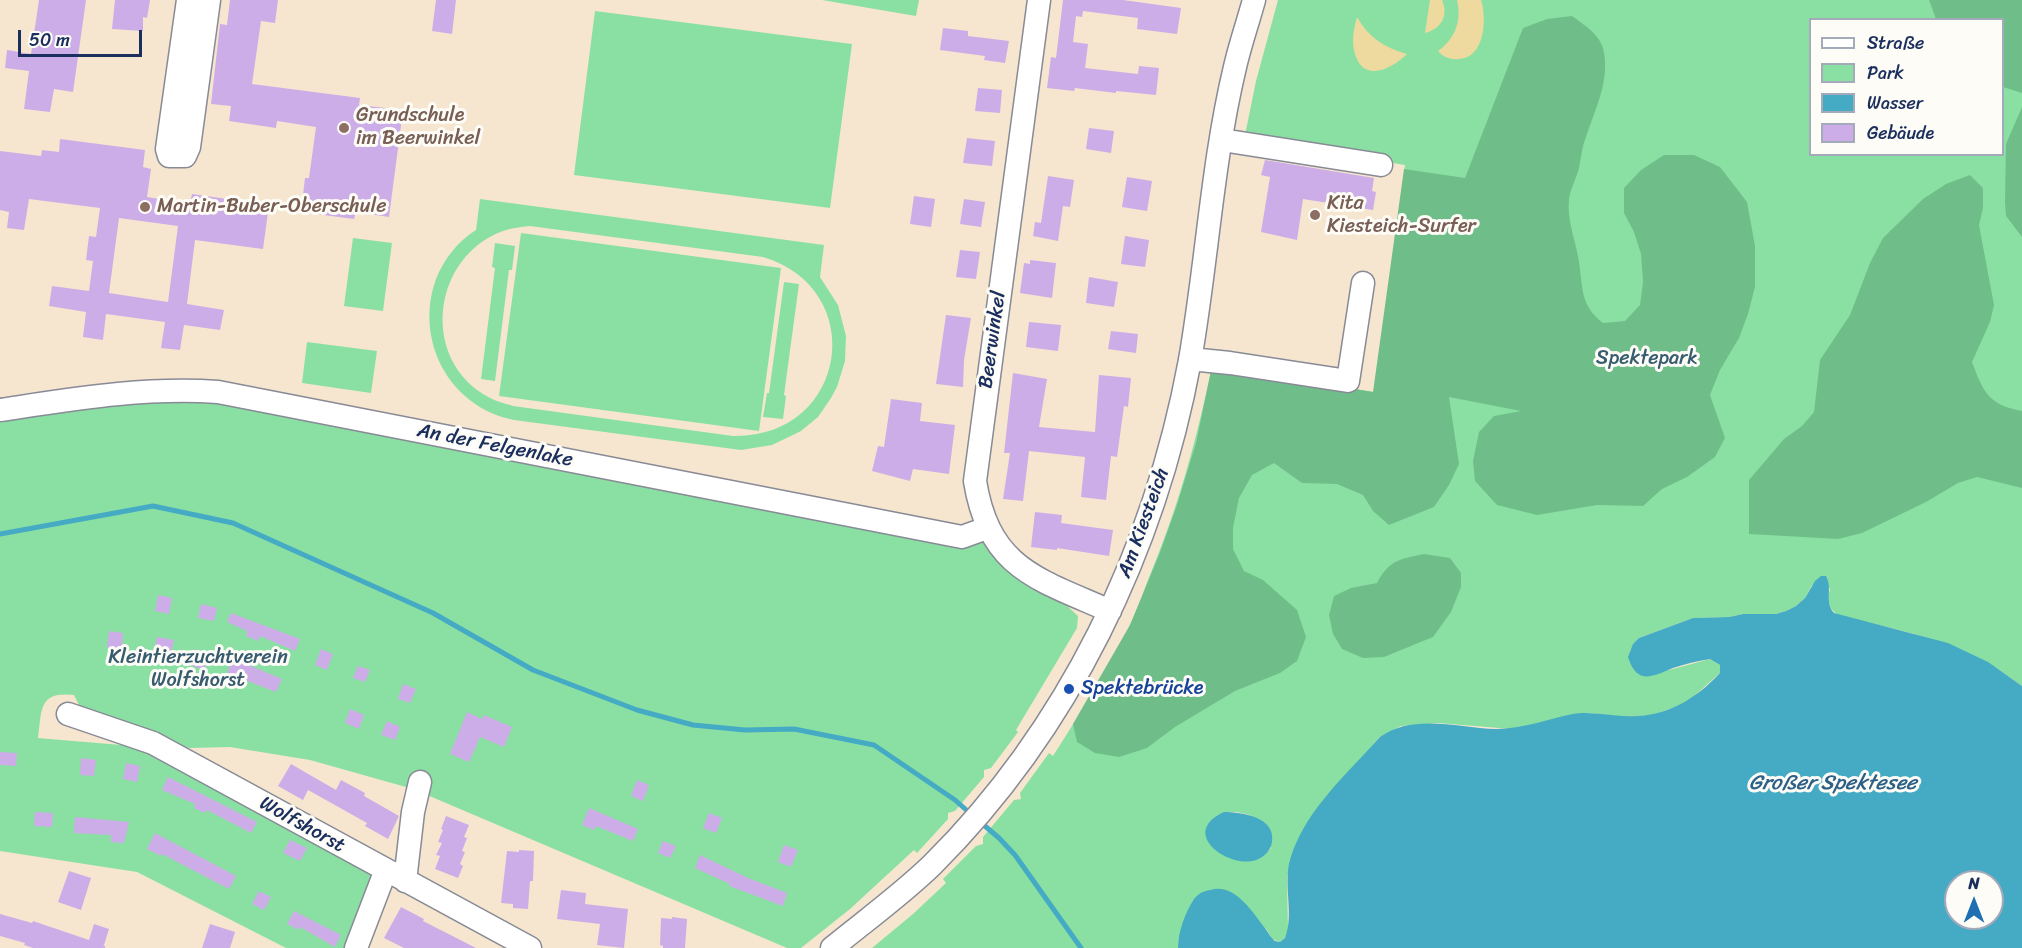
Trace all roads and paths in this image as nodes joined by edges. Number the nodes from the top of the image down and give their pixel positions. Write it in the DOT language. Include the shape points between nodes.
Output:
graph roads {
  1 [pos="188,0"];
  2 [pos="209,0"];
  3 [pos="1039,0"];
  4 [pos="1254,0"];
  5 [pos="1222,140"];
  6 [pos="1381,165"];
  7 [pos="1363,283"];
  8 [pos="1190,359"];
  9 [pos="0,410"];
  10 [pos="987,528"];
  11 [pos="1110,611"];
  12 [pos="68,714"];
  13 [pos="420,782"];
  14 [pos="396,876"];
  15 [pos="356,948"];
  16 [pos="530,948"];
  17 [pos="832,948"];
  1 -- 2 [label="street" via="167,149 169,156 176,158 185,156 189,147"];
  3 -- 10 [label="street, Beerwinkel" via="975,481"];
  4 -- 5 [label="street, Am Kiesteich" via="1234,68"];
  5 -- 6 [label="street"];
  5 -- 8 [label="street, Am Kiesteich"];
  7 -- 8 [label="street" via="1348,381"];
  8 -- 11 [label="street, Am Kiesteich" via="1150,517"];
  9 -- 10 [label="street, An der Felgenlake" via="117,393 218,392 962,537"];
  10 -- 11 [label="street, Beerwinkel" via="1007,556 1034,577"];
  11 -- 17 [label="street, Am Kiesteich" via="1034,743 980,811 931,866"];
  12 -- 14 [label="street, Wolfshorst" via="153,743"];
  13 -- 14 [label="street"];
  14 -- 15 [label="street" via="382,880"];
  14 -- 16 [label="street, Wolfshorst"];
}
